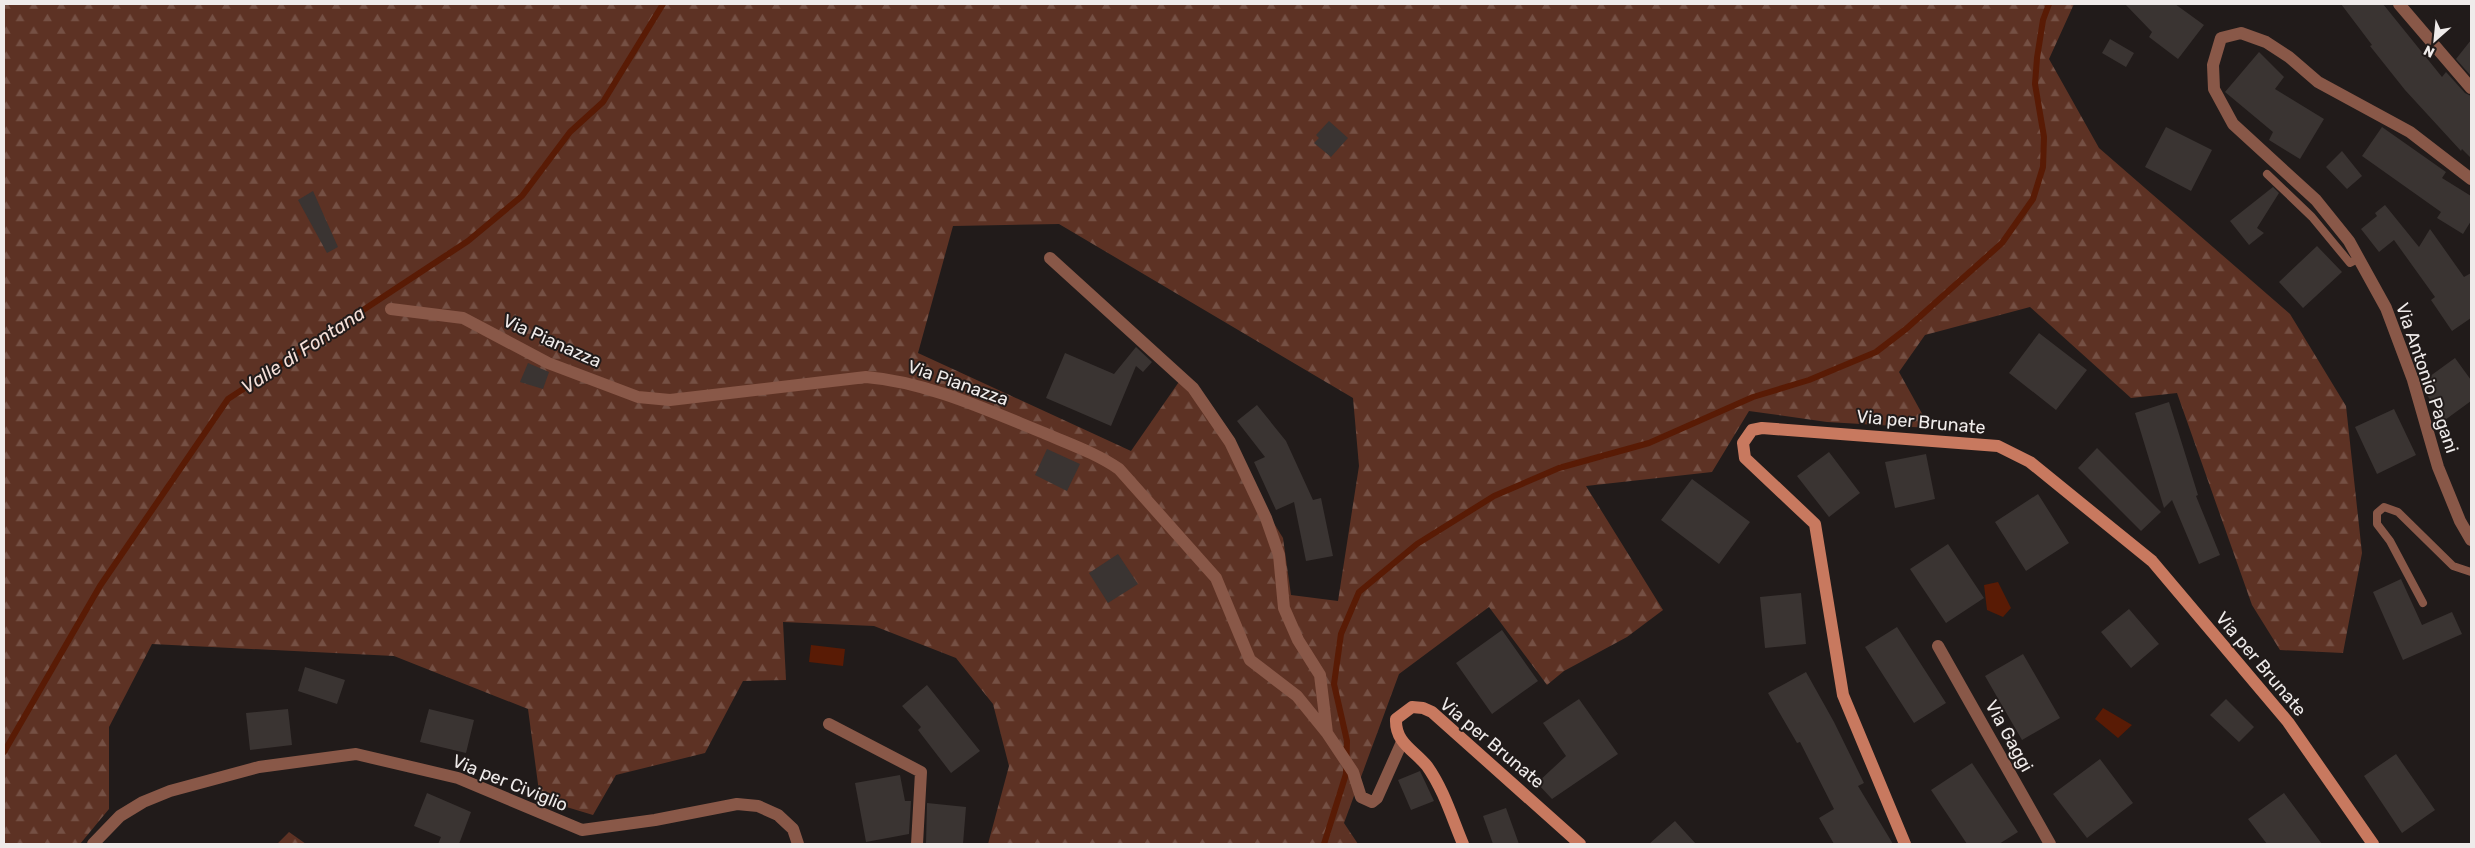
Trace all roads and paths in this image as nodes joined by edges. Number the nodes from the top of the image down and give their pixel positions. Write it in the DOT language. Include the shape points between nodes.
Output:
graph roads {
  1 [pos="2400,4"];
  2 [pos="2471,88"];
  3 [pos="2267,174"];
  4 [pos="2471,178"];
  5 [pos="1050,258"];
  6 [pos="2358,259"];
  7 [pos="391,309"];
  8 [pos="2471,540"];
  9 [pos="2471,572"];
  10 [pos="2423,603"];
  11 [pos="1938,646"];
  12 [pos="829,724"];
  13 [pos="1327,733"];
  14 [pos="1402,742"];
  15 [pos="93,844"];
  16 [pos="798,844"];
  17 [pos="917,844"];
  18 [pos="1463,844"];
  19 [pos="1580,844"];
  20 [pos="1904,844"];
  21 [pos="2050,844"];
  22 [pos="2373,844"];
  1 -- 2 [label="street"];
  3 -- 6 [label="lane" via="2312,217 2350,262"];
  4 -- 6 [label="street, Via Antonio Pagani" via="2410,132 2318,82 2266,42 2241,33 2221,38 2213,65 2214,89 2233,124 2316,200 2349,241"];
  5 -- 13 [label="street, Via Pianazza" via="1193,388 1230,442 1276,545 1284,608 1298,640 1320,675"];
  6 -- 8 [label="street, Via Antonio Pagani" via="2386,308 2438,467"];
  7 -- 13 [label="street, Via Pianazza" via="463,318 548,363 638,397 670,400 866,377 889,379 912,383 1104,458 1120,469 1216,578 1250,660 1298,696"];
  9 -- 10 [label="lane" via="2454,566 2398,512 2384,507 2377,514 2377,524 2390,541"];
  11 -- 21 [label="street, Via Gaggi"];
  12 -- 17 [label="street" via="921,772"];
  13 -- 14 [label="street, Via Pianazza" via="1353,772 1361,797 1372,802 1377,798"];
  14 -- 18 [label="street" via="1425,764 1439,785"];
  14 -- 19 [label="street, Via per Brunate" via="1396,729 1396,719 1412,708 1432,712"];
  15 -- 16 [label="street, Via per Civiglio" via="120,816 170,791 260,767 356,754 458,778 582,830 737,804 758,806 778,815 793,830"];
  20 -- 22 [label="street, Via per Brunate" via="1843,695 1815,524 1745,458 1743,443 1752,430 1828,432 1998,446 2030,462 2152,561 2288,722"];
}
